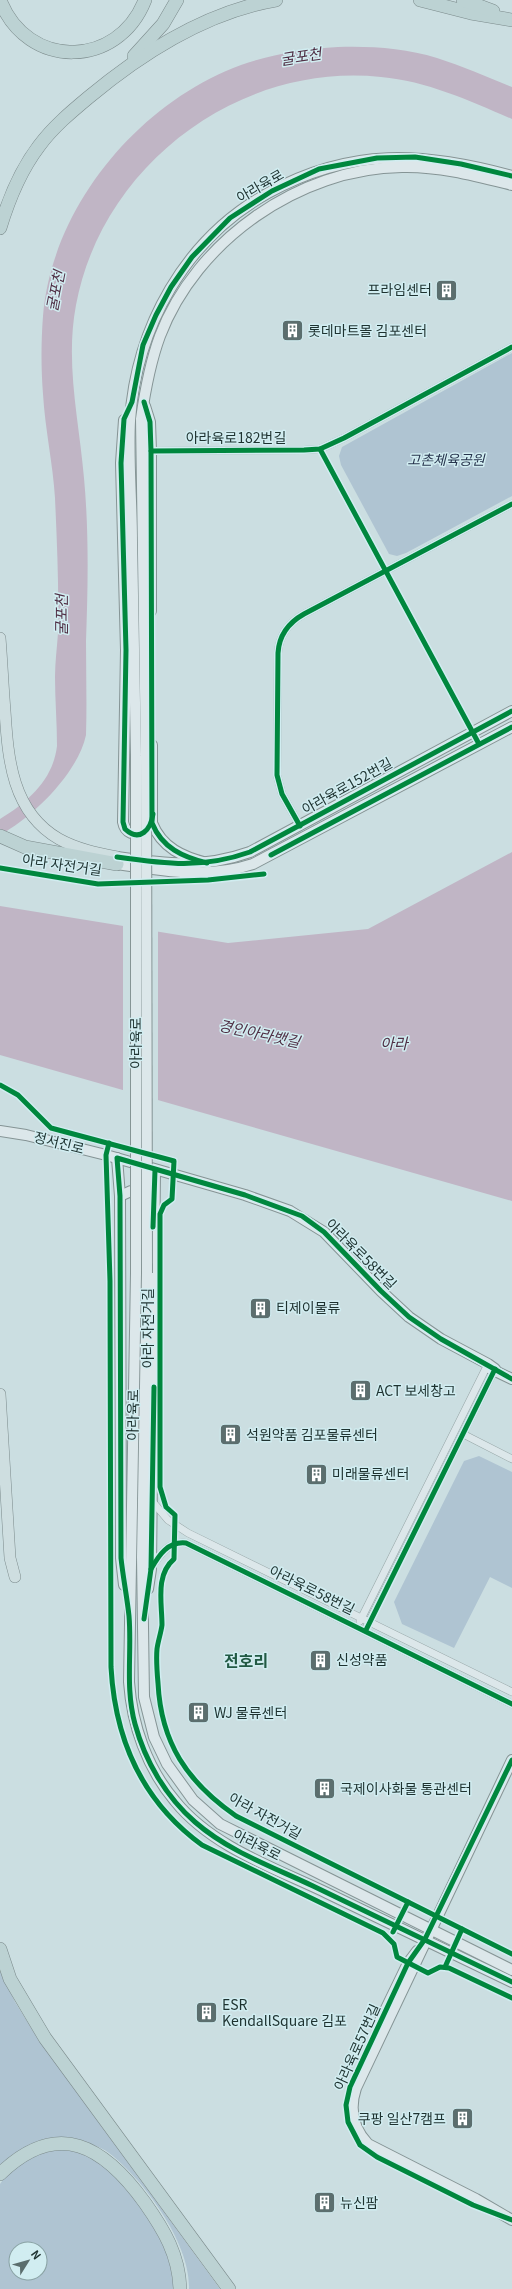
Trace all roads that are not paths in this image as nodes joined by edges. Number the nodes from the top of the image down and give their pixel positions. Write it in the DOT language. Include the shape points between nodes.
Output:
graph roads {
  1 [pos="0,0"];
  2 [pos="145,0"];
  3 [pos="177,0"];
  4 [pos="276,0"];
  5 [pos="420,0"];
  6 [pos="463,0"];
  7 [pos="512,19"];
  8 [pos="112,78"];
  9 [pos="512,176"];
  10 [pos="512,185"];
  11 [pos="0,228"];
  12 [pos="512,347"];
  13 [pos="132,402"];
  14 [pos="144,402"];
  15 [pos="151,450"];
  16 [pos="512,504"];
  17 [pos="0,638"];
  18 [pos="512,711"];
  19 [pos="512,727"];
  20 [pos="141,755"];
  21 [pos="153,814"];
  22 [pos="300,826"];
  23 [pos="0,836"];
  24 [pos="117,861"];
  25 [pos="208,863"];
  26 [pos="0,1131"];
  27 [pos="116,1158"];
  28 [pos="155,1170"];
  29 [pos="120,1196"];
  30 [pos="153,1196"];
  31 [pos="490,1367"];
  32 [pos="512,1379"];
  33 [pos="0,1394"];
  34 [pos="463,1434"];
  35 [pos="512,1459"];
  36 [pos="151,1499"];
  37 [pos="151,1569"];
  38 [pos="15,1577"];
  39 [pos="129,1616"];
  40 [pos="362,1618"];
  41 [pos="144,1619"];
  42 [pos="370,1622"];
  43 [pos="358,1626"];
  44 [pos="366,1630"];
  45 [pos="512,1692"];
  46 [pos="512,1704"];
  47 [pos="512,1760"];
  48 [pos="430,1928"];
  49 [pos="425,1939"];
  50 [pos="0,1949"];
  51 [pos="512,1970"];
  52 [pos="512,1982"];
  53 [pos="0,2174"];
  54 [pos="512,2220"];
  55 [pos="180,2289"];
  56 [pos="229,2289"];
  1 -- 2 [label="highway" via="13,23 23,34 37,43 53,50 84,52 112,42 126,31 136,19"];
  3 -- 8 [label="highway" via="163,24"];
  4 -- 8 [label="highway" via="233,11 198,25 156,48"];
  5 -- 7 [label="highway" via="471,13"];
  6 -- 7 [label="highway"];
  8 -- 11 [label="highway" via="63,120 39,146 8,199"];
  9 -- 13 [label="street, 아라육로" via="440,160 415,157 377,158 319,169 258,199 214,233 192,257 171,287 143,345"];
  10 -- 14 [label="street, 아라육로" via="440,170 387,168 333,178 307,188 272,207 229,238 209,257 184,289 160,336 148,377"];
  12 -- 15 [label="street, 아라육로182번길" via="320,449"];
  13 -- 20 [label="street, 아라육로" via="130,422"];
  13 -- 21 [label="street" via="124,419 121,463 126,650 123,822 125,829 134,834 145,832 150,828"];
  14 -- 15 [label="street" via="150,422"];
  14 -- 20 [label="street, 아라육로" via="140,436"];
  15 -- 21 [label="street"];
  16 -- 22 [label="street" via="304,614 292,622 283,633 278,653 278,775 282,794"];
  17 -- 24 [label="main road" via="9,760 14,782 25,804 38,822 68,843"];
  18 -- 22 [label="street, 아라육로152번길"];
  19 -- 24 [label="street, 아라육로152번길" via="253,864 198,873 170,872"];
  20 -- 39 [label="street, 아라육로, bridge" via="136,1273"];
  20 -- 41 [label="street, 아라육로, bridge" via="147,1273 142,1557"];
  21 -- 25 [label="street" via="152,823 155,830 167,845 181,856"];
  22 -- 25 [label="street, 아라육로152번길" via="250,852"];
  23 -- 24 [label="highway" via="53,853"];
  24 -- 25 [label="street, 아라육로152번길"];
  26 -- 27 [label="street, 정서진로"];
  27 -- 28 [label="street, 정서진로"];
  27 -- 29 [label="street"];
  28 -- 30 [label="street"];
  28 -- 31 [label="street, 아라육로58번길" via="245,1195 302,1216 328,1236 409,1317"];
  29 -- 30 [label="street" via="131,1191"];
  29 -- 39 [label="street" via="121,1558"];
  30 -- 36 [label="street" via="154,1363"];
  31 -- 32 [label="street, 아라육로58번길"];
  31 -- 34 [label="street"];
  31 -- 40 [label="street"];
  33 -- 38 [label="main road" via="10,1558"];
  34 -- 35 [label="street"];
  34 -- 42 [label="street"];
  36 -- 37 [label="street"];
  36 -- 40 [label="street" via="175,1526"];
  37 -- 41 [label="street"];
  37 -- 43 [label="street, 아라육로58번길" via="166,1548 175,1543 186,1543"];
  39 -- 49 [label="street, 아라육로" via="129,1682 135,1724 151,1764 175,1802 205,1829 244,1853"];
  40 -- 42 [label="street"];
  40 -- 43 [label="street"];
  41 -- 48 [label="street, 아라육로" via="144,1680 148,1716 154,1737 167,1764 193,1800 229,1829"];
  42 -- 44 [label="street"];
  42 -- 45 [label="street"];
  43 -- 44 [label="street, 아라육로58번길"];
  44 -- 46 [label="street, 아라육로58번길"];
  47 -- 48 [label="street"];
  48 -- 49 [label="street"];
  48 -- 51 [label="street, 아라육로"];
  49 -- 52 [label="street, 아라육로"];
  49 -- 54 [label="street, 아라육로57번길" via="408,1963 351,2083 346,2105 348,2122 360,2145 377,2157 473,2205"];
  50 -- 56 [label="highway" via="10,1979 45,2038"];
  53 -- 55 [label="highway" via="27,2152 42,2147 62,2143 94,2152 130,2181 159,2222 176,2259"];
}
